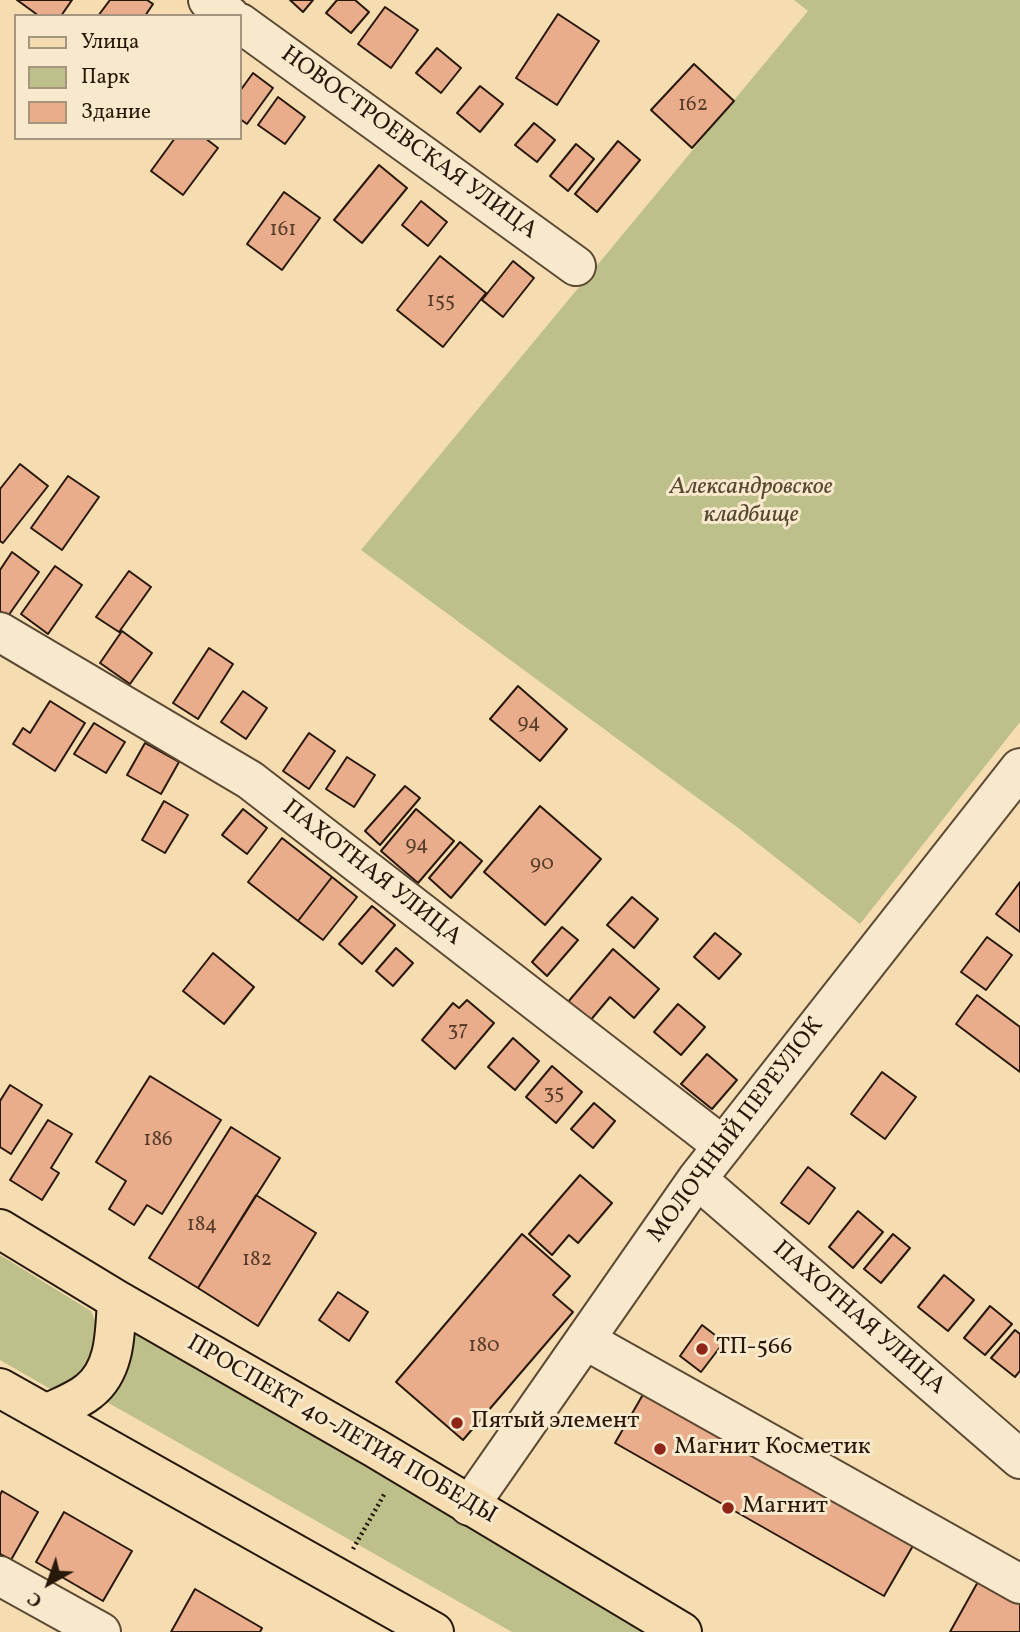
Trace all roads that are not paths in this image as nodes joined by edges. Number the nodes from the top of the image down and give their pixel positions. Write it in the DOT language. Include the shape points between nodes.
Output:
graph roads {
  1 [pos="208,0"];
  2 [pos="227,14"];
  3 [pos="242,24"];
  4 [pos="576,265"];
  5 [pos="0,632"];
  6 [pos="1020,768"];
  7 [pos="723,1146"];
  8 [pos="697,1179"];
  9 [pos="0,1229"];
  10 [pos="117,1300"];
  11 [pos="584,1340"];
  12 [pos="0,1388"];
  13 [pos="46,1414"];
  14 [pos="1020,1459"];
  15 [pos="469,1506"];
  16 [pos="0,1576"];
  17 [pos="1020,1584"];
  18 [pos="102,1632"];
  19 [pos="434,1632"];
  20 [pos="681,1632"];
  1 -- 2 [label="street"];
  3 -- 4 [label="street, НОВОСТРОЕВСКАЯ УЛИЦА"];
  5 -- 7 [label="street, ПАХОТНАЯ УЛИЦА" via="250,780"];
  6 -- 7 [label="street, МОЛОЧНЫЙ ПЕРЕУЛОК"];
  7 -- 8 [label="street, МОЛОЧНЫЙ ПЕРЕУЛОК"];
  8 -- 11 [label="street, МОЛОЧНЫЙ ПЕРЕУЛОК"];
  8 -- 14 [label="street, ПАХОТНАЯ УЛИЦА"];
  9 -- 10 [label="main road, ПРОСПЕКТ 40-ЛЕТИЯ ПОБЕДЫ"];
  10 -- 13 [label="main road" via="115,1341 102,1378 90,1391"];
  10 -- 15 [label="main road, ПРОСПЕКТ 40-ЛЕТИЯ ПОБЕДЫ"];
  11 -- 15 [label="street, МОЛОЧНЫЙ ПЕРЕУЛОК"];
  11 -- 17 [label="street"];
  12 -- 13 [label="main road"];
  13 -- 19 [label="main road"];
  15 -- 20 [label="main road, ПРОСПЕКТ 40-ЛЕТИЯ ПОБЕДЫ"];
  16 -- 18 [label="street"];
}
